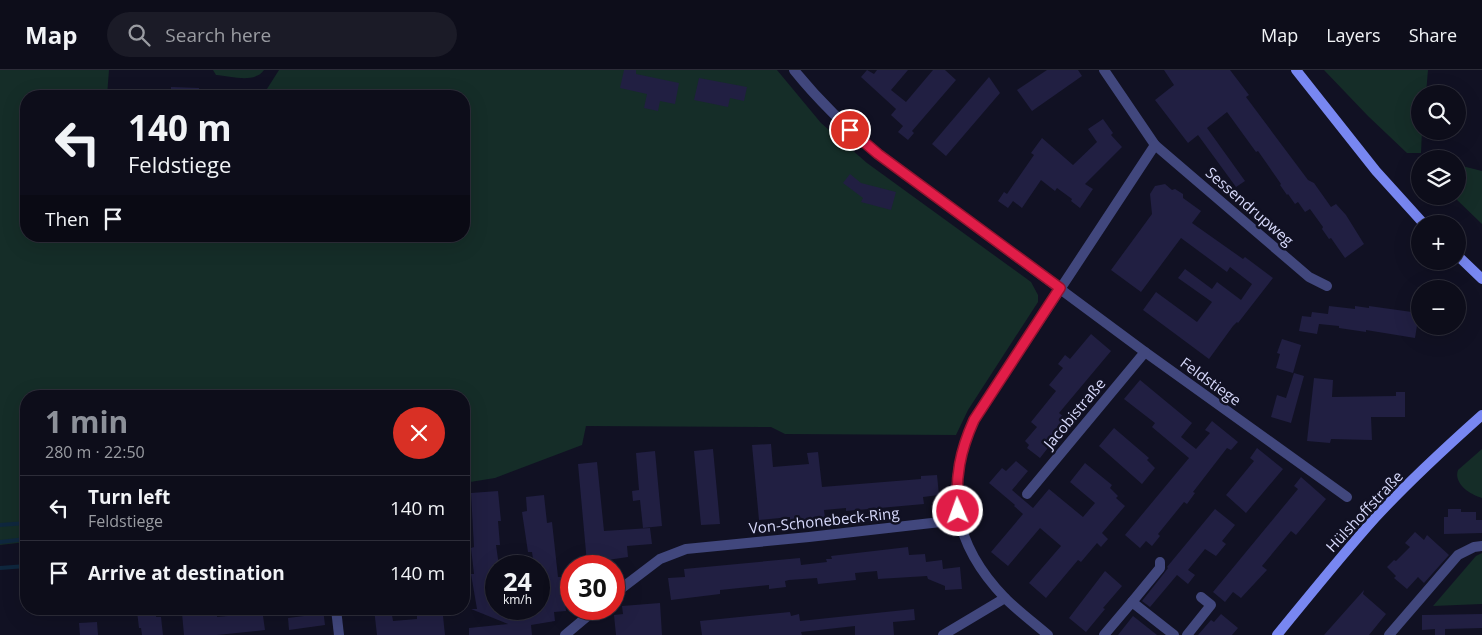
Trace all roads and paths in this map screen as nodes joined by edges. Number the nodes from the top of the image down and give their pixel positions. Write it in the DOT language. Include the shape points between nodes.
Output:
graph roads {
  1 [pos="794,70"];
  2 [pos="1104,70"];
  3 [pos="1296,70"];
  4 [pos="1155,145"];
  5 [pos="1414,215"];
  6 [pos="1466,264"];
  7 [pos="1482,279"];
  8 [pos="1327,286"];
  9 [pos="1060,288"];
  10 [pos="1145,352"];
  11 [pos="1482,415"];
  12 [pos="1027,494"];
  13 [pos="1347,496"];
  14 [pos="958,520"];
  15 [pos="1482,546"];
  16 [pos="1160,562"];
  17 [pos="625,586"];
  18 [pos="1201,597"];
  19 [pos="1005,598"];
  20 [pos="1132,602"];
  21 [pos="337,615"];
  22 [pos="583,620"];
  23 [pos="339,635"];
  24 [pos="565,635"];
  25 [pos="943,635"];
  26 [pos="1048,635"];
  27 [pos="1104,635"];
  28 [pos="1174,635"];
  29 [pos="1187,635"];
  30 [pos="1277,635"];
  31 [pos="1388,635"];
  1 -- 9 [label="street, Feldstiege" via="836,118 878,154"];
  2 -- 4 [label="street, Sessendrupweg"];
  3 -- 5 [label="main road"];
  4 -- 8 [label="street, Sessendrupweg" via="1309,278"];
  4 -- 9 [label="street"];
  6 -- 7 [label="main road"];
  9 -- 10 [label="street, Feldstiege"];
  9 -- 14 [label="street" via="974,420 966,438 958,465"];
  10 -- 12 [label="street, Jacobistraße"];
  10 -- 13 [label="street, Feldstiege"];
  11 -- 30 [label="main road, Hülshoffstraße" via="1376,517"];
  14 -- 17 [label="street, Von-Schonebeck-Ring" via="686,549 660,559"];
  14 -- 19 [label="street" via="976,564"];
  15 -- 31 [label="street" via="1458,555"];
  16 -- 20 [label="street" via="1160,568"];
  18 -- 29 [label="street" via="1211,605"];
  19 -- 25 [label="street"];
  19 -- 26 [label="street"];
  20 -- 27 [label="street"];
  20 -- 28 [label="street"];
  21 -- 23 [label="street"];
  22 -- 24 [label="street"];
}
